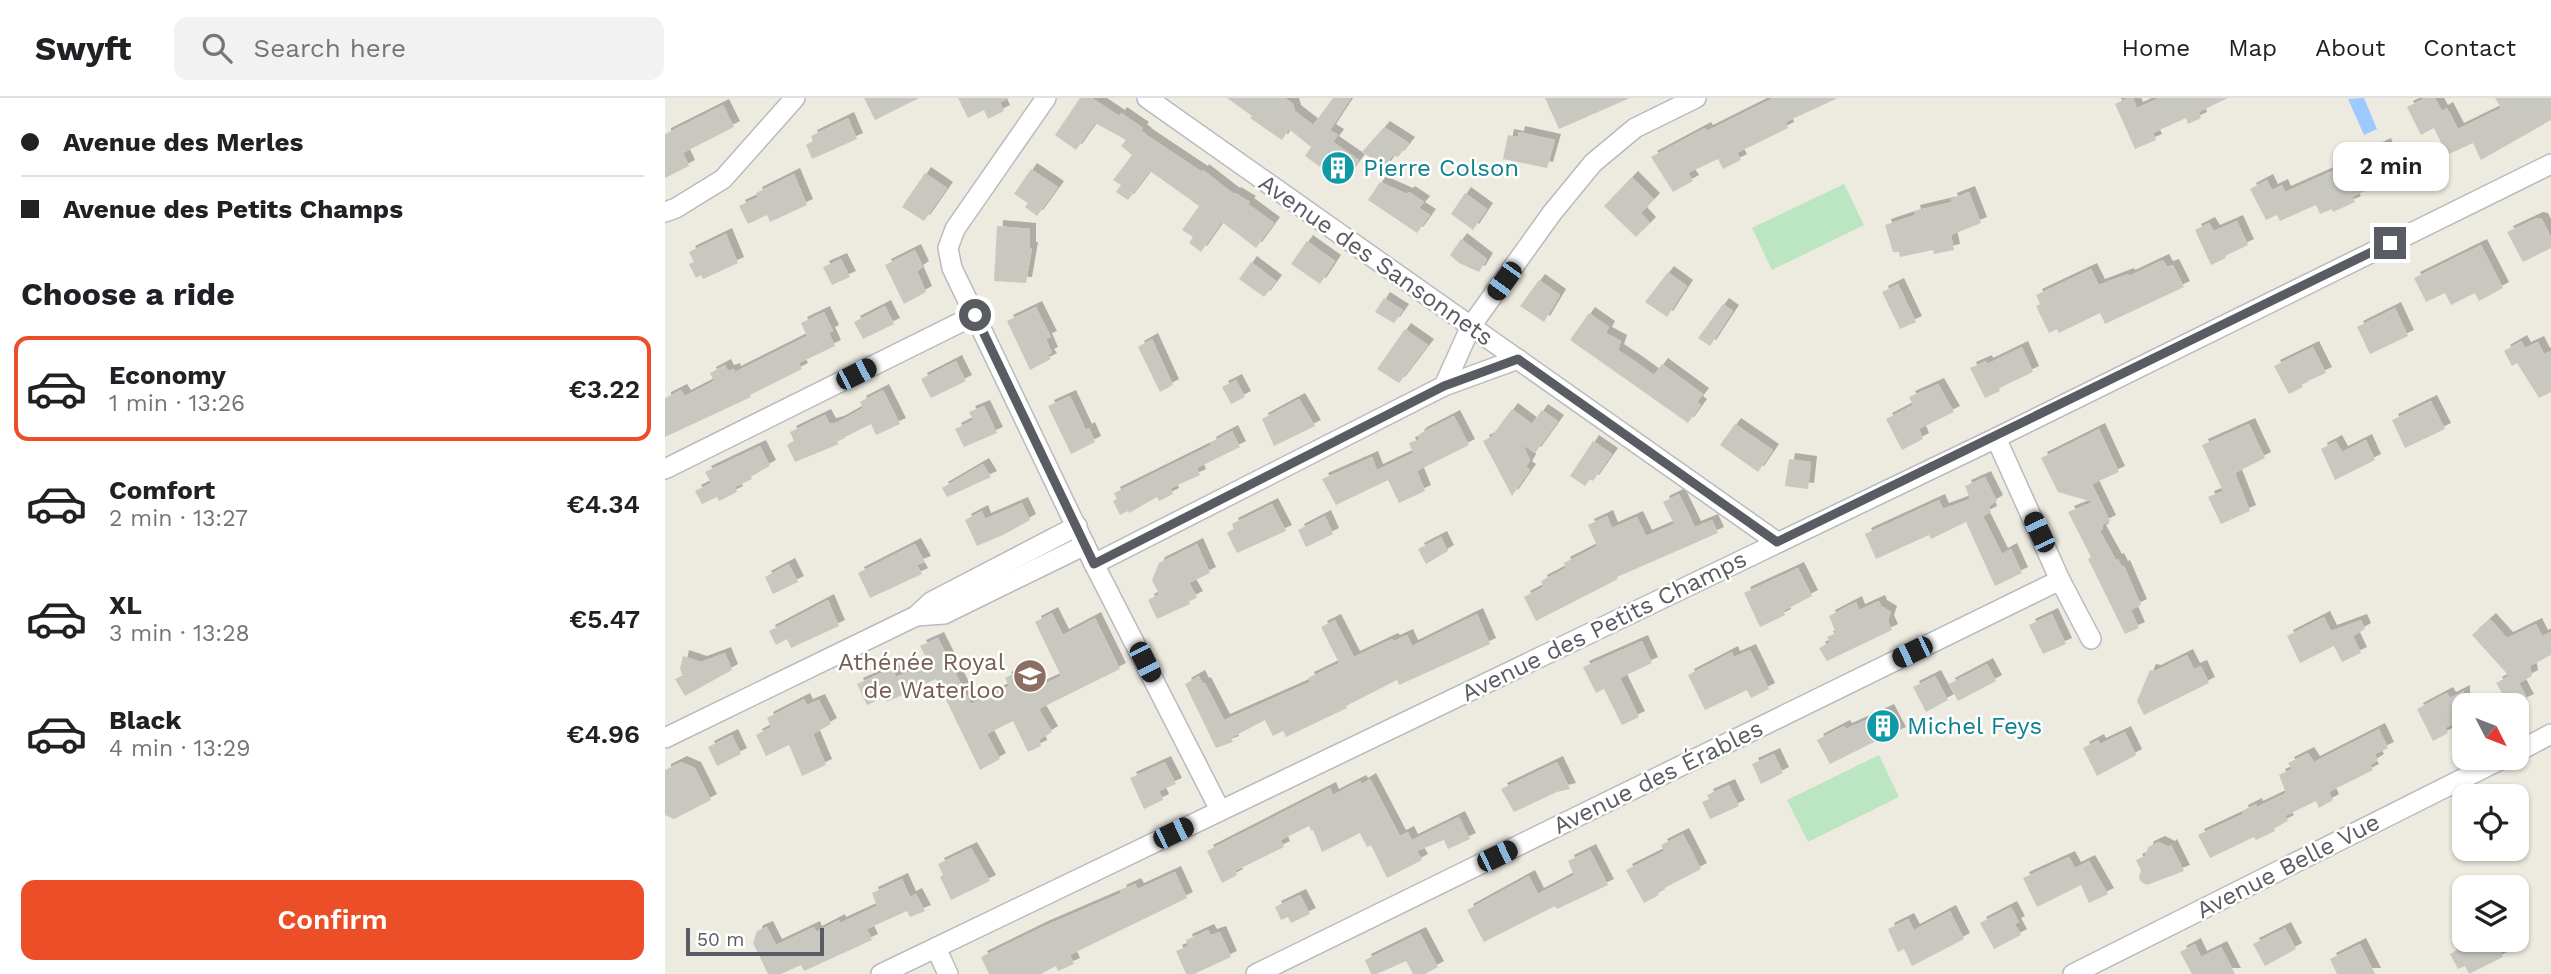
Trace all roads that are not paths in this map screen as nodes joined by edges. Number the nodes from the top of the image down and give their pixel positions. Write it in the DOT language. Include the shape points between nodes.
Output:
graph roads {
  1 [pos="796,98"];
  2 [pos="1046,98"];
  3 [pos="1147,98"];
  4 [pos="1696,98"];
  5 [pos="2551,164"];
  6 [pos="665,212"];
  7 [pos="975,315"];
  8 [pos="1471,326"];
  9 [pos="1518,359"];
  10 [pos="1444,386"];
  11 [pos="1996,438"];
  12 [pos="665,469"];
  13 [pos="1077,526"];
  14 [pos="1777,542"];
  15 [pos="1085,545"];
  16 [pos="1094,564"];
  17 [pos="2060,580"];
  18 [pos="916,616"];
  19 [pos="2091,639"];
  20 [pos="2551,734"];
  21 [pos="665,738"];
  22 [pos="2529,745"];
  23 [pos="2480,770"];
  24 [pos="1220,810"];
  25 [pos="936,948"];
  26 [pos="881,974"];
  27 [pos="948,974"];
  28 [pos="1256,974"];
  29 [pos="2073,974"];
  1 -- 6 [label="street" via="723,179"];
  2 -- 7 [label="street" via="955,229 949,248 952,268"];
  3 -- 8 [label="street, Avenue des Sansonnets"];
  4 -- 8 [label="street" via="1635,128 1593,163"];
  5 -- 11 [label="street, Avenue des Petits Champs"];
  7 -- 12 [label="street"];
  7 -- 13 [label="street"];
  8 -- 9 [label="street, Avenue des Sansonnets"];
  8 -- 10 [label="street"];
  9 -- 10 [label="street"];
  9 -- 14 [label="street, Avenue des Sansonnets"];
  10 -- 16 [label="street"];
  11 -- 14 [label="street, Avenue des Petits Champs"];
  11 -- 17 [label="street"];
  13 -- 15 [label="street"];
  13 -- 18 [label="street" via="931,602"];
  14 -- 24 [label="street, Avenue des Petits Champs"];
  15 -- 16 [label="street"];
  15 -- 18 [label="street" via="944,614"];
  16 -- 24 [label="street"];
  17 -- 19 [label="street"];
  17 -- 28 [label="street, Avenue des Érables"];
  18 -- 21 [label="street"];
  20 -- 22 [label="street"];
  23 -- 29 [label="street, Avenue Belle Vue"];
  24 -- 25 [label="street, Avenue des Petits Champs"];
  25 -- 26 [label="street, Avenue des Petits Champs"];
  25 -- 27 [label="street"];
}
